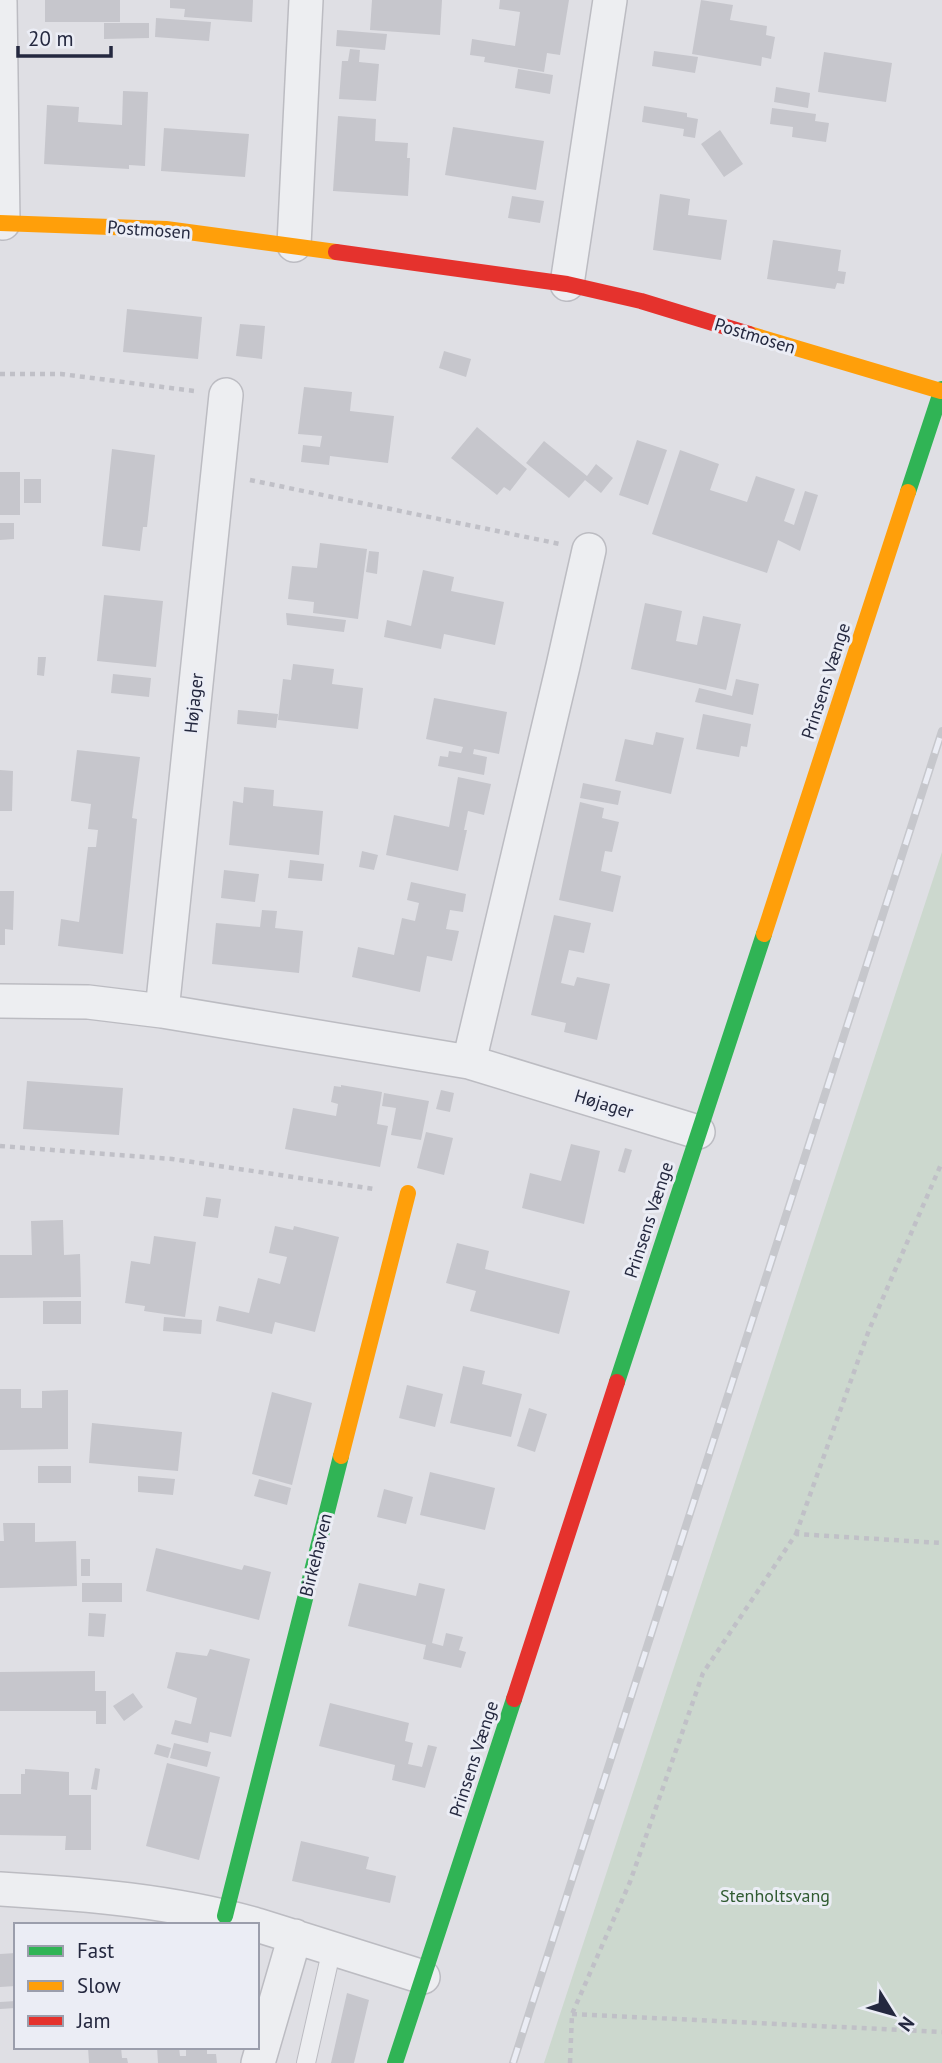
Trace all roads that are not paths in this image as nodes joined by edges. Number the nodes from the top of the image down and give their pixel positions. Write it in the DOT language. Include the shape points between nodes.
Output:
graph roads {
  1 [pos="306,0"];
  2 [pos="610,0"];
  3 [pos="0,2"];
  4 [pos="1,223"];
  5 [pos="294,245"];
  6 [pos="567,284"];
  7 [pos="942,390"];
  8 [pos="226,395"];
  9 [pos="589,550"];
  10 [pos="0,1001"];
  11 [pos="162,1011"];
  12 [pos="469,1062"];
  13 [pos="698,1132"];
  14 [pos="408,1194"];
  15 [pos="0,1889"];
  16 [pos="225,1916"];
  17 [pos="250,1923"];
  18 [pos="259,1926"];
  19 [pos="295,1936"];
  20 [pos="332,1948"];
  21 [pos="423,1977"];
  22 [pos="258,2063"];
  23 [pos="306,2063"];
  24 [pos="395,2063"];
  1 -- 5 [label="street"];
  2 -- 6 [label="street"];
  3 -- 4 [label="street, Postmosen"];
  4 -- 5 [label="street, Postmosen" via="166,229"];
  5 -- 6 [label="street, Postmosen"];
  6 -- 7 [label="street, Postmosen"];
  7 -- 13 [label="street, Prinsens Vænge"];
  8 -- 11 [label="street, Højager"];
  9 -- 12 [label="street"];
  10 -- 11 [label="street, Højager" via="88,1002"];
  11 -- 12 [label="street, Højager"];
  12 -- 13 [label="street, Højager"];
  13 -- 21 [label="street, Prinsens Vænge"];
  14 -- 16 [label="street, Birkehaven"];
  15 -- 16 [label="street" via="88,1894"];
  16 -- 17 [label="street"];
  18 -- 19 [label="street"];
  19 -- 20 [label="street"];
  19 -- 22 [label="street"];
  20 -- 21 [label="street"];
  20 -- 23 [label="lane"];
  21 -- 24 [label="street, Prinsens Vænge"];
}
